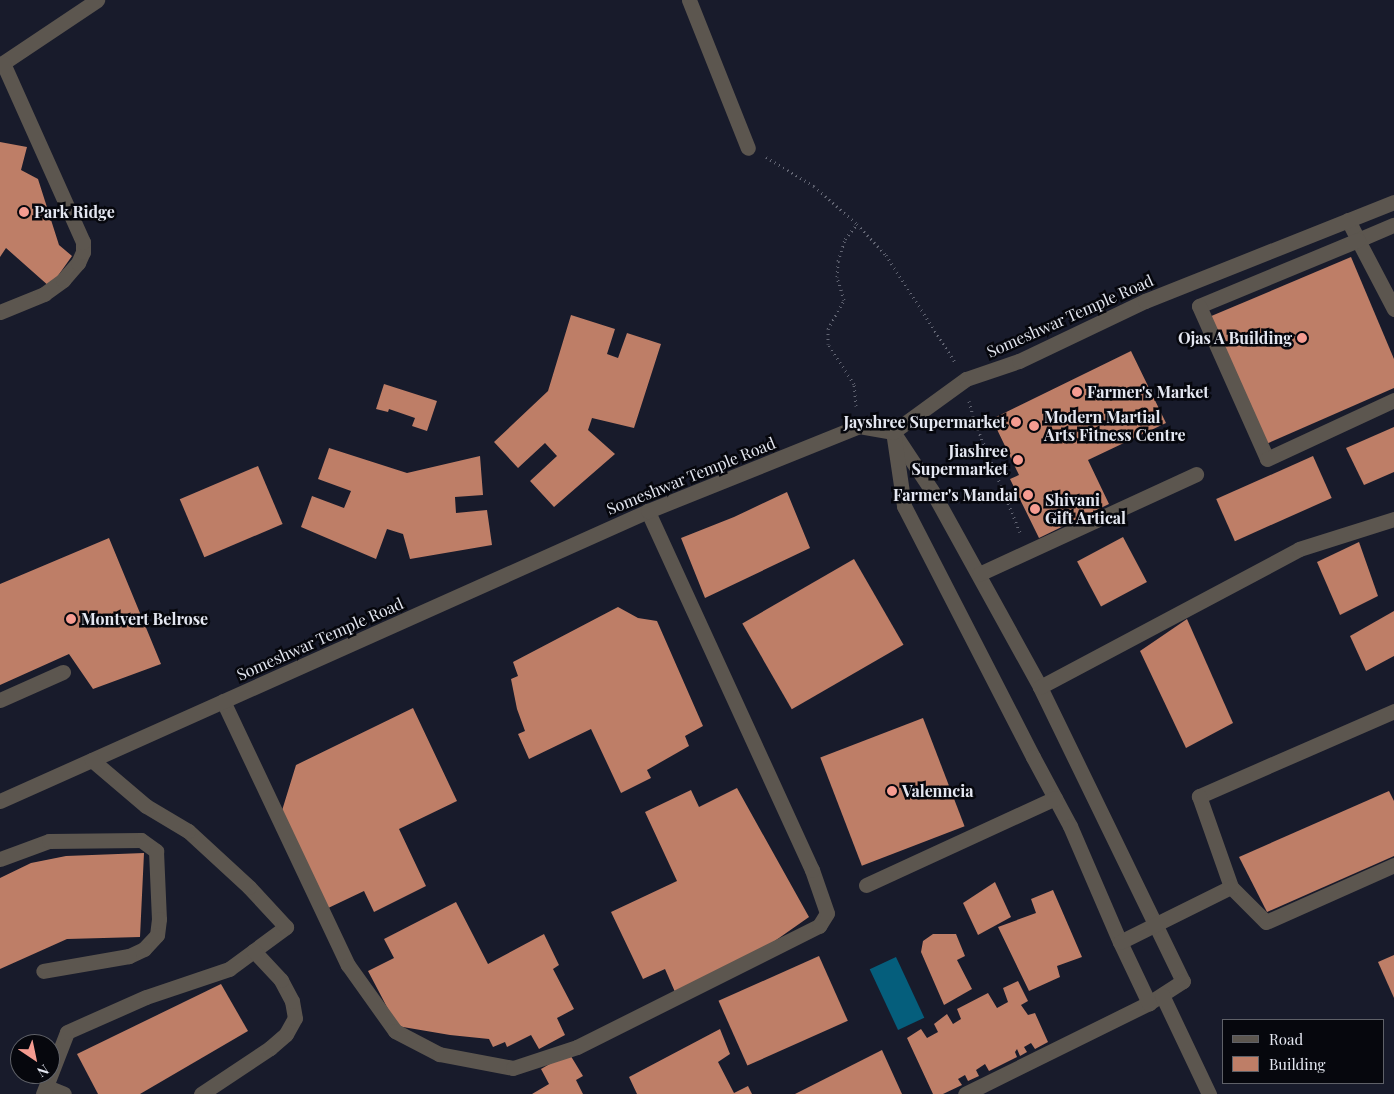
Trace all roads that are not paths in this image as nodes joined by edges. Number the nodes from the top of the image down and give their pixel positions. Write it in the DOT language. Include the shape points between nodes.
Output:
graph roads {
  1 [pos="97,0"];
  2 [pos="689,0"];
  3 [pos="1,64"];
  4 [pos="748,148"];
  5 [pos="1394,202"];
  6 [pos="1348,220"];
  7 [pos="1394,225"];
  8 [pos="1358,240"];
  9 [pos="1187,284"];
  10 [pos="1199,306"];
  11 [pos="1394,309"];
  12 [pos="0,312"];
  13 [pos="1394,400"];
  14 [pos="893,432"];
  15 [pos="1196,474"];
  16 [pos="648,511"];
  17 [pos="1394,519"];
  18 [pos="980,574"];
  19 [pos="64,672"];
  20 [pos="1040,687"];
  21 [pos="0,700"];
  22 [pos="223,702"];
  23 [pos="1394,711"];
  24 [pos="92,760"];
  25 [pos="1055,798"];
  26 [pos="0,801"];
  27 [pos="0,859"];
  28 [pos="1394,865"];
  29 [pos="866,885"];
  30 [pos="1231,887"];
  31 [pos="1156,924"];
  32 [pos="1120,942"];
  33 [pos="254,951"];
  34 [pos="43,971"];
  35 [pos="1156,999"];
  36 [pos="45,1090"];
  37 [pos="64,1094"];
  38 [pos="201,1094"];
  39 [pos="965,1094"];
  40 [pos="1209,1094"];
  1 -- 3 [label="street"];
  2 -- 4 [label="street"];
  3 -- 12 [label="street" via="84,242 78,263 63,280 44,294"];
  5 -- 6 [label="street, Someshwar Temple Road"];
  6 -- 8 [label="street"];
  6 -- 9 [label="street, Someshwar Temple Road"];
  7 -- 8 [label="street"];
  8 -- 10 [label="street"];
  8 -- 11 [label="street"];
  9 -- 10 [label="street"];
  9 -- 14 [label="street, Someshwar Temple Road" via="1019,361 966,380"];
  10 -- 13 [label="street" via="1267,458"];
  14 -- 16 [label="street, Someshwar Temple Road" via="859,426"];
  14 -- 18 [label="street"];
  14 -- 25 [label="street" via="904,506"];
  15 -- 18 [label="street"];
  16 -- 22 [label="street, Someshwar Temple Road"];
  16 -- 22 [label="street" via="812,870 827,913 819,926 577,1047 513,1068 439,1054 395,1031 348,965"];
  17 -- 20 [label="street" via="1299,549"];
  18 -- 20 [label="street"];
  19 -- 21 [label="street"];
  20 -- 31 [label="street"];
  22 -- 24 [label="street, Someshwar Temple Road"];
  23 -- 30 [label="street" via="1199,796"];
  24 -- 26 [label="street, Someshwar Temple Road"];
  24 -- 33 [label="street" via="146,806 188,831 249,887 286,927"];
  25 -- 29 [label="street"];
  25 -- 32 [label="street"];
  27 -- 34 [label="street" via="49,841 141,840 156,851 159,919 157,934 144,949 129,956"];
  28 -- 30 [label="street" via="1266,922"];
  30 -- 31 [label="street"];
  31 -- 32 [label="street"];
  31 -- 35 [label="street" via="1183,981"];
  32 -- 35 [label="street"];
  33 -- 36 [label="street" via="228,970 146,997 67,1032"];
  33 -- 38 [label="street" via="281,980 292,1001 295,1018 286,1034 270,1048"];
  35 -- 39 [label="street"];
  35 -- 40 [label="street"];
  36 -- 37 [label="street"];
}
